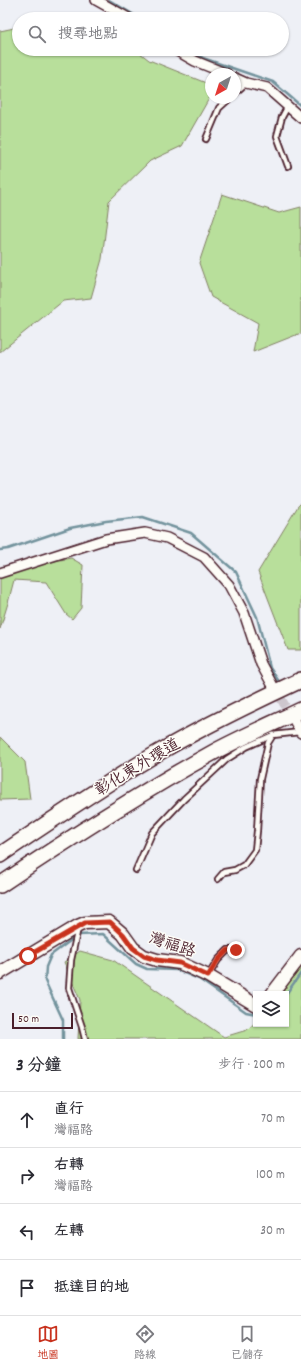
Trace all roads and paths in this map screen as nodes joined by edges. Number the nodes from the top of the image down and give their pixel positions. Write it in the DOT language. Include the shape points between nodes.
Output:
graph roads {
  1 [pos="96,0"];
  2 [pos="117,12"];
  3 [pos="186,56"];
  4 [pos="212,68"];
  5 [pos="241,81"];
  6 [pos="246,83"];
  7 [pos="241,88"];
  8 [pos="223,104"];
  9 [pos="288,106"];
  10 [pos="301,118"];
  11 [pos="206,140"];
  12 [pos="288,166"];
  13 [pos="0,573"];
  14 [pos="301,680"];
  15 [pos="273,686"];
  16 [pos="301,690"];
  17 [pos="301,703"];
  18 [pos="298,716"];
  19 [pos="301,732"];
  20 [pos="273,735"];
  21 [pos="0,855"];
  22 [pos="0,863"];
  23 [pos="136,870"];
  24 [pos="0,877"];
  25 [pos="218,879"];
  26 [pos="0,885"];
  27 [pos="78,926"];
  28 [pos="236,950"];
  29 [pos="301,956"];
  30 [pos="0,973"];
  31 [pos="208,976"];
  32 [pos="274,991"];
  33 [pos="253,1003"];
  34 [pos="85,1039"];
  1 -- 2 [label="street"];
  3 -- 4 [label="street"];
  5 -- 6 [label="street"];
  6 -- 7 [label="lane"];
  6 -- 9 [label="street" via="267,88"];
  8 -- 11 [label="lane" via="219,108"];
  9 -- 10 [label="street"];
  9 -- 12 [label="lane" via="282,116 277,136"];
  13 -- 15 [label="street" via="106,539 145,533 167,538 204,557 229,585 244,613 261,664"];
  14 -- 21 [label="main road" via="202,728 126,772"];
  16 -- 22 [label="main road, 彰化東外環道" via="245,715 167,757 92,802"];
  17 -- 24 [label="main road, 彰化東外環道" via="171,768"];
  18 -- 19 [label="street"];
  18 -- 26 [label="main road" via="253,732 215,752 141,794"];
  19 -- 20 [label="lane"];
  20 -- 23 [label="lane" via="227,759 184,799 152,833"];
  20 -- 25 [label="lane" via="268,744 260,779 255,850 244,865 224,872"];
  27 -- 30 [label="street, 灣福路"];
  27 -- 31 [label="street, 灣福路" via="85,923 110,922 133,948 144,956 180,963"];
  27 -- 34 [label="lane" via="71,960 69,988"];
  28 -- 31 [label="lane" via="228,950"];
  29 -- 32 [label="street"];
  31 -- 33 [label="street, 灣福路"];
}
